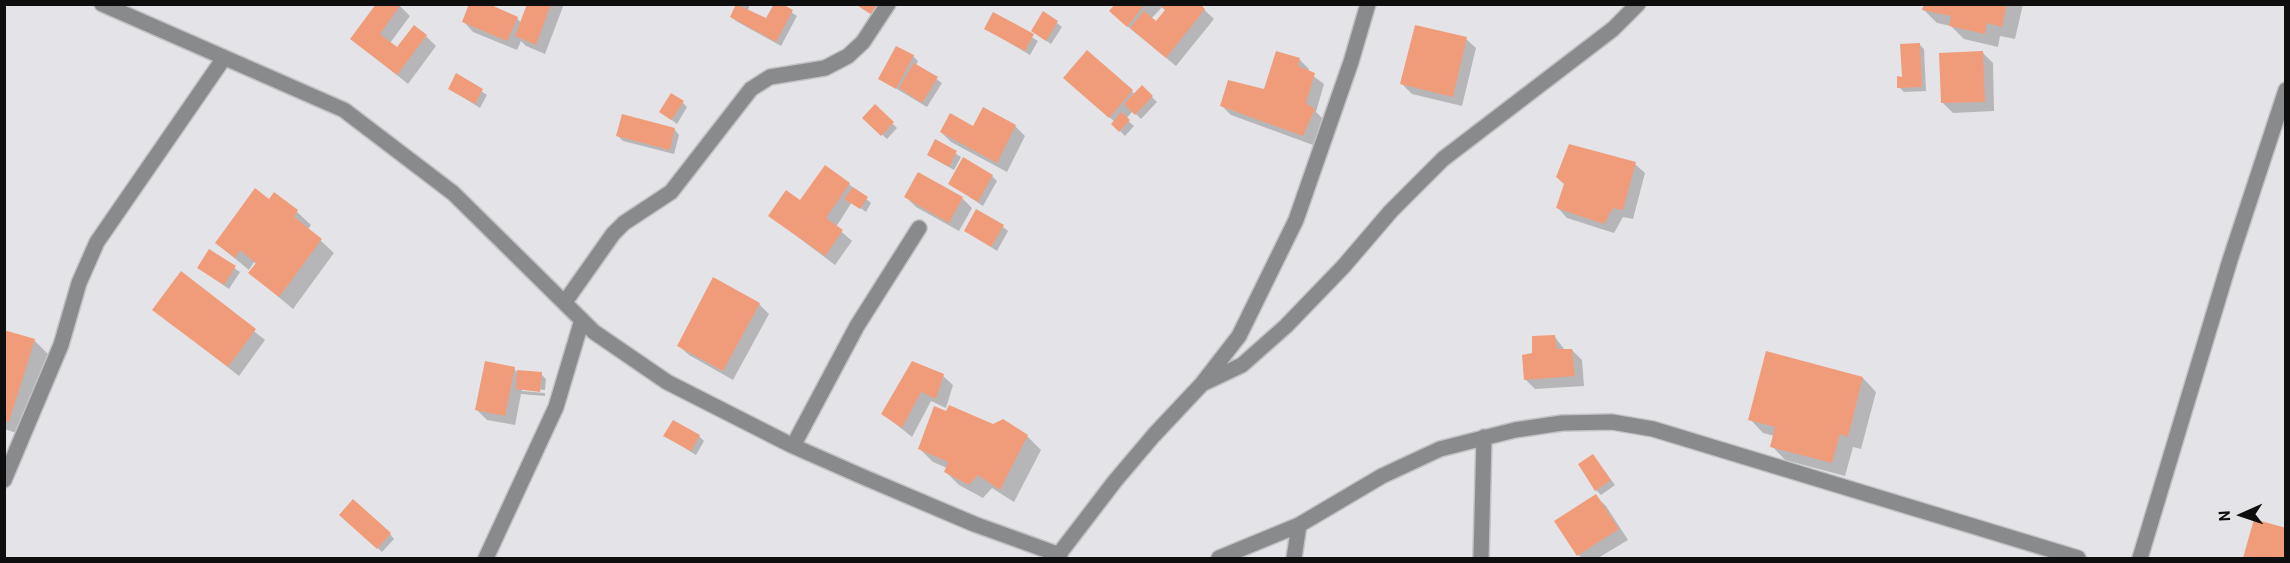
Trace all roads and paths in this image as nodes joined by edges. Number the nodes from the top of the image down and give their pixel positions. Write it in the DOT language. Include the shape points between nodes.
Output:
graph roads {
  1 [pos="102,4"];
  2 [pos="888,4"];
  3 [pos="1368,4"];
  4 [pos="1638,4"];
  5 [pos="224,58"];
  6 [pos="2286,90"];
  7 [pos="919,228"];
  8 [pos="566,302"];
  9 [pos="582,320"];
  10 [pos="1202,385"];
  11 [pos="1484,437"];
  12 [pos="793,446"];
  13 [pos="4,480"];
  14 [pos="1299,525"];
  15 [pos="1058,557"];
  16 [pos="486,558"];
  17 [pos="1219,558"];
  18 [pos="1294,558"];
  19 [pos="1481,558"];
  20 [pos="2078,558"];
  21 [pos="2140,558"];
  1 -- 5 [label="street"];
  2 -- 8 [label="street" via="863,42 848,56 825,68 770,77 751,89 671,192 618,228"];
  3 -- 10 [label="street" via="1296,220 1239,336"];
  4 -- 10 [label="street" via="1604,36 1443,159 1286,326 1242,365"];
  5 -- 8 [label="street" via="344,110 453,193"];
  5 -- 13 [label="street" via="97,242 79,284 61,345"];
  6 -- 21 [label="street"];
  7 -- 12 [label="street" via="852,336"];
  8 -- 9 [label="street"];
  9 -- 12 [label="street" via="667,382"];
  9 -- 16 [label="street" via="556,406"];
  10 -- 15 [label="street" via="1141,450"];
  11 -- 14 [label="street" via="1440,449 1382,476"];
  11 -- 19 [label="street"];
  11 -- 20 [label="street" via="1589,421 1653,429"];
  12 -- 15 [label="street"];
  14 -- 17 [label="street"];
  14 -- 18 [label="street"];
}
